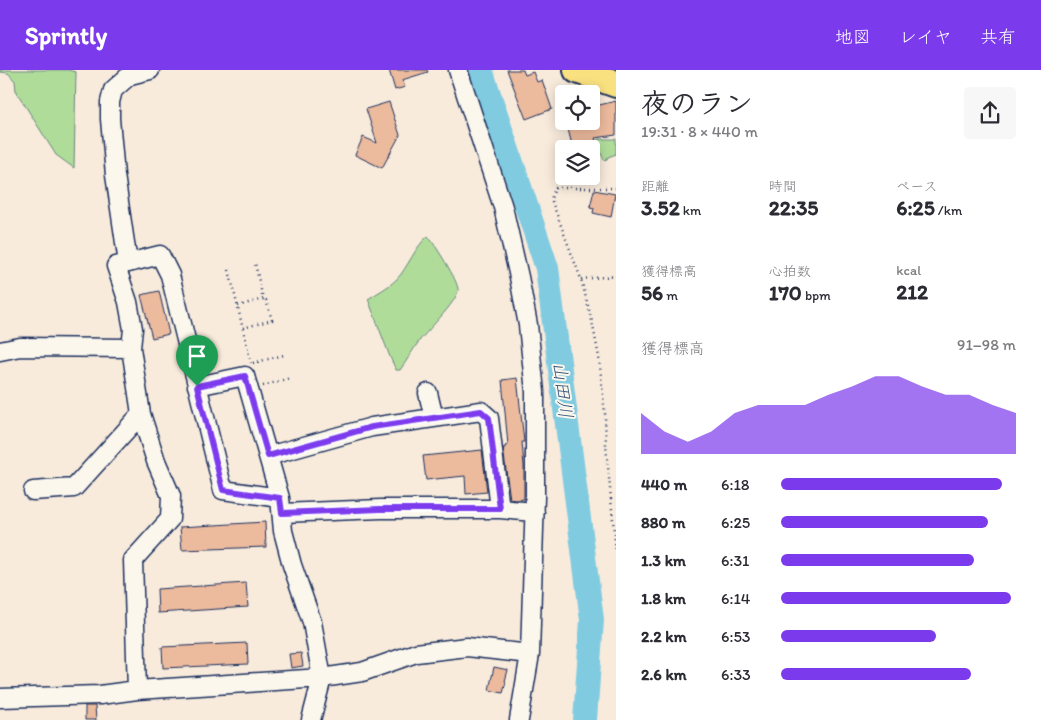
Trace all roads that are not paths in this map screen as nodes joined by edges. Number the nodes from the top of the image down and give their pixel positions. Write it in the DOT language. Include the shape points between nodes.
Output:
graph roads {
  1 [pos="150,70"];
  2 [pos="458,70"];
  3 [pos="577,70"];
  4 [pos="616,84"];
  5 [pos="128,263"];
  6 [pos="131,348"];
  7 [pos="0,350"];
  8 [pos="0,356"];
  9 [pos="197,386"];
  10 [pos="428,393"];
  11 [pos="141,414"];
  12 [pos="434,418"];
  13 [pos="268,456"];
  14 [pos="33,491"];
  15 [pos="281,506"];
  16 [pos="500,509"];
  17 [pos="535,512"];
  18 [pos="530,654"];
  19 [pos="322,678"];
  20 [pos="137,690"];
  21 [pos="0,698"];
  22 [pos="311,720"];
  23 [pos="519,720"];
  1 -- 5 [label="street" via="130,75 113,90 110,102"];
  2 -- 17 [label="street" via="503,207 528,325 535,392"];
  3 -- 4 [label="highway"];
  5 -- 6 [label="street" via="116,266 134,329"];
  5 -- 9 [label="street" via="160,255 170,275"];
  6 -- 7 [label="street" via="20,347"];
  6 -- 11 [label="street"];
  7 -- 8 [label="street"];
  9 -- 13 [label="street" via="245,376"];
  9 -- 15 [label="street" via="223,490"];
  10 -- 12 [label="street"];
  11 -- 14 [label="street" via="74,488"];
  11 -- 20 [label="street" via="171,496 170,519 133,560"];
  12 -- 13 [label="street" via="372,427"];
  12 -- 16 [label="street" via="481,411 489,418"];
  13 -- 15 [label="street"];
  15 -- 16 [label="street"];
  15 -- 19 [label="street" via="283,531 312,622"];
  16 -- 17 [label="street"];
  17 -- 18 [label="street"];
  18 -- 19 [label="street" via="467,647 416,654 362,672"];
  18 -- 23 [label="street"];
  19 -- 20 [label="street"];
  19 -- 22 [label="street"];
  20 -- 21 [label="street" via="100,695"];
}
